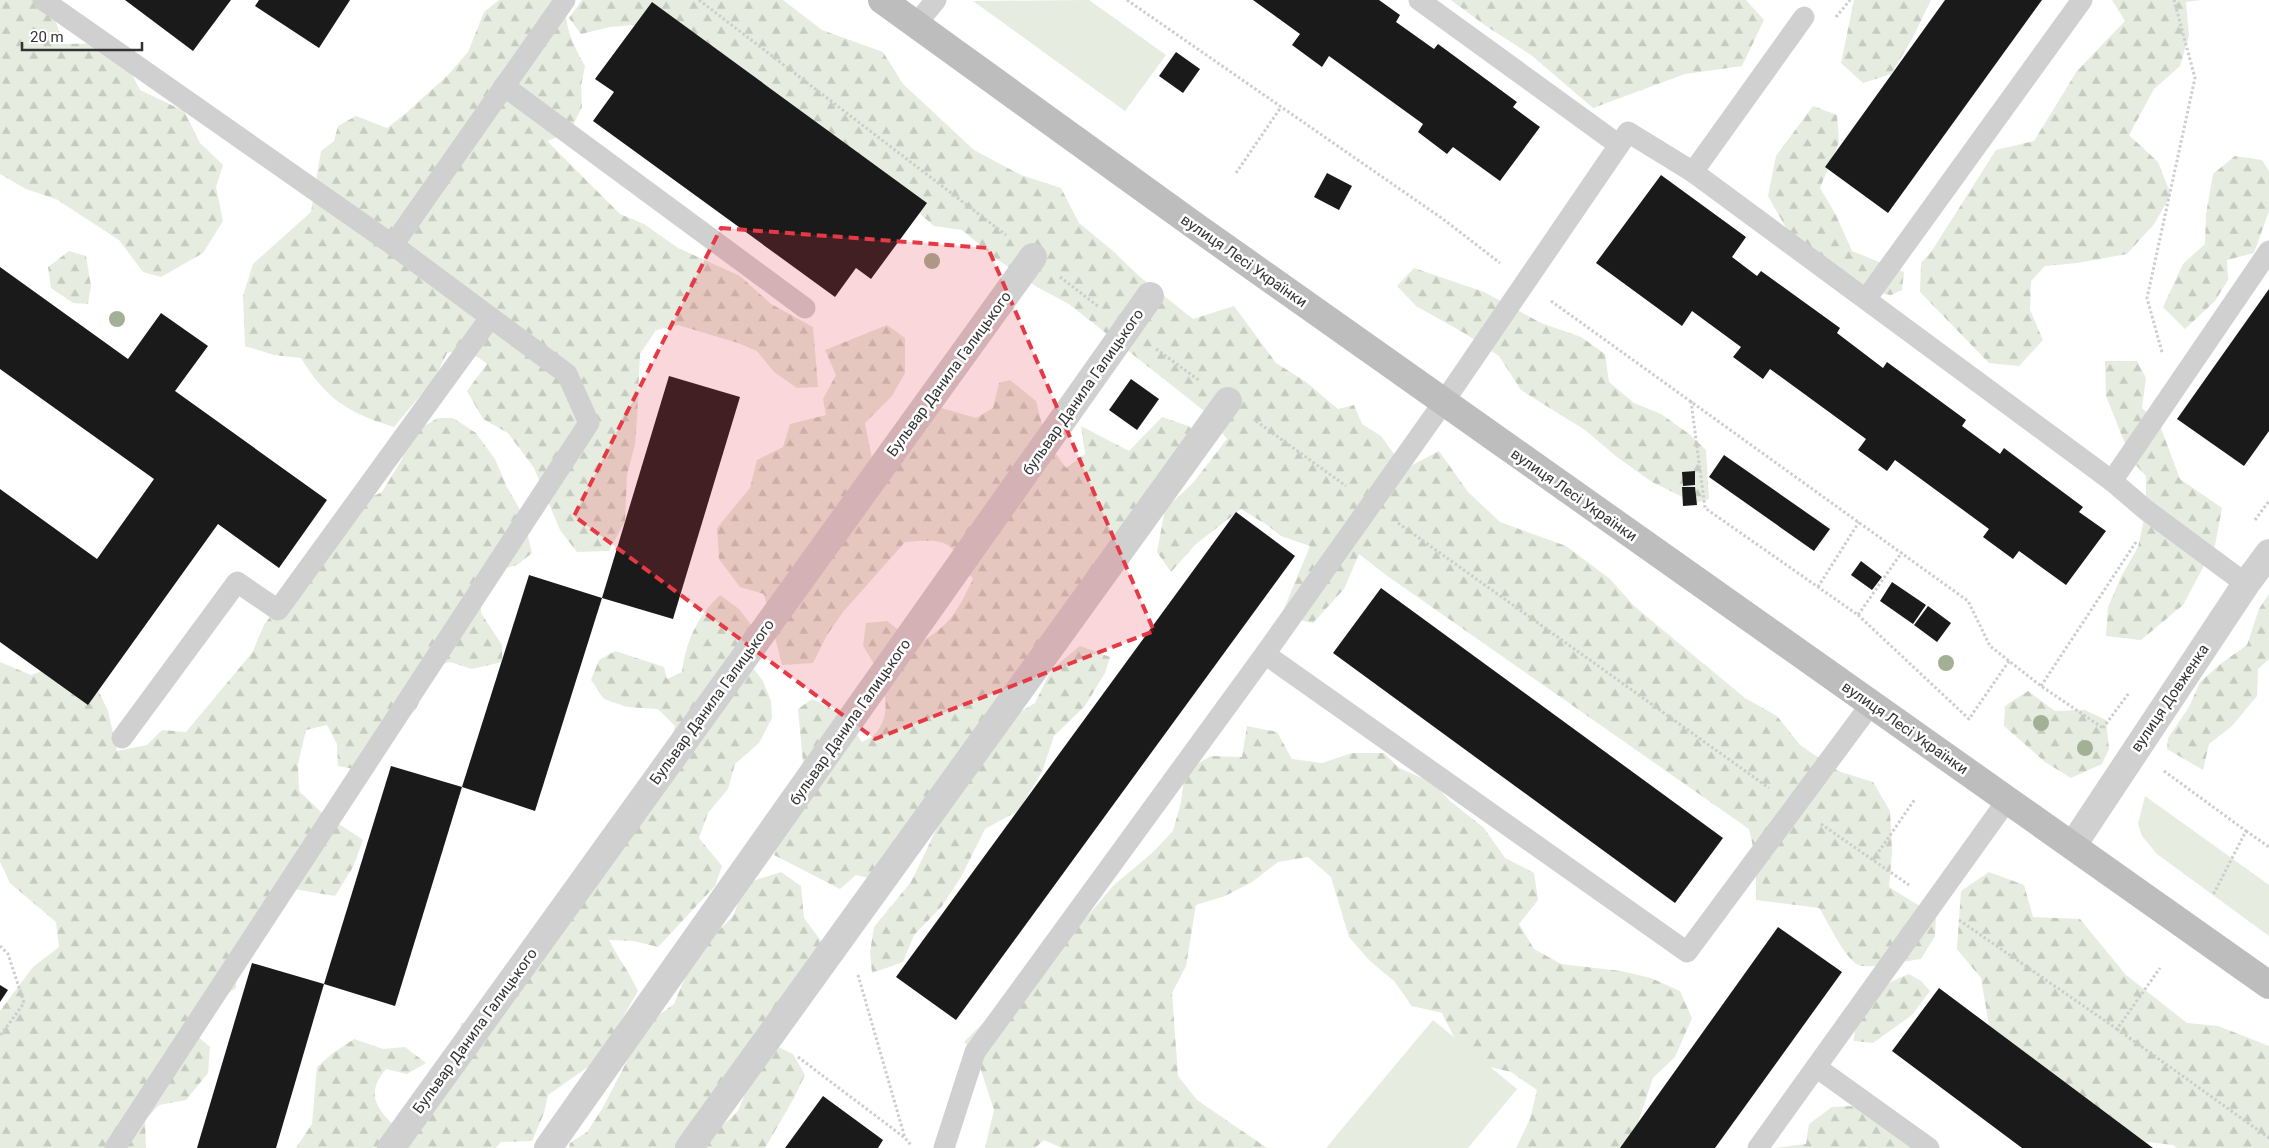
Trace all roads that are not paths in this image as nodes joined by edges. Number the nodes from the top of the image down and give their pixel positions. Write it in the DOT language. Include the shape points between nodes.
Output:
graph roads {
  1 [pos="43,0"];
  2 [pos="565,0"];
  3 [pos="882,0"];
  4 [pos="936,0"];
  5 [pos="1419,0"];
  6 [pos="2082,0"];
  7 [pos="1804,17"];
  8 [pos="916,24"];
  9 [pos="504,86"];
  10 [pos="1620,145"];
  11 [pos="1693,172"];
  12 [pos="393,246"];
  13 [pos="2269,251"];
  14 [pos="1033,257"];
  15 [pos="1150,296"];
  16 [pos="1866,299"];
  17 [pos="805,308"];
  18 [pos="490,318"];
  19 [pos="1228,401"];
  20 [pos="1443,403"];
  21 [pos="2112,481"];
  22 [pos="2269,553"];
  23 [pos="2246,584"];
  24 [pos="1265,654"];
  25 [pos="1871,704"];
  26 [pos="122,738"];
  27 [pos="2008,799"];
  28 [pos="2073,845"];
  29 [pos="2269,985"];
  30 [pos="1816,1067"];
  31 [pos="115,1148"];
  32 [pos="391,1148"];
  33 [pos="548,1148"];
  34 [pos="689,1148"];
  35 [pos="944,1148"];
  36 [pos="1758,1148"];
  37 [pos="1929,1148"];
  1 -- 12 [label="lane"];
  2 -- 9 [label="lane"];
  3 -- 8 [label="main road, вулиця Лесі Українки"];
  4 -- 8 [label="lane"];
  5 -- 10 [label="lane"];
  6 -- 16 [label="lane"];
  7 -- 11 [label="lane"];
  8 -- 20 [label="main road, вулиця Лесі Українки"];
  9 -- 12 [label="lane"];
  9 -- 17 [label="lane"];
  10 -- 11 [label="lane" via="1628,132"];
  10 -- 20 [label="lane"];
  11 -- 16 [label="lane"];
  12 -- 18 [label="lane"];
  13 -- 21 [label="lane"];
  14 -- 32 [label="street, Бульвар Данила Галицького"];
  15 -- 33 [label="street, бульвар Данила Галицького"];
  16 -- 21 [label="lane"];
  18 -- 26 [label="lane" via="278,610 237,582"];
  18 -- 31 [label="lane" via="567,374 589,423"];
  19 -- 34 [label="street"];
  20 -- 24 [label="lane"];
  20 -- 25 [label="main road, вулиця Лесі Українки"];
  21 -- 23 [label="lane"];
  22 -- 23 [label="street, вулиця Довженка"];
  23 -- 28 [label="street, вулиця Довженка"];
  24 -- 25 [label="lane" via="1688,952"];
  24 -- 35 [label="lane" via="975,1052"];
  25 -- 27 [label="main road, вулиця Лесі Українки"];
  27 -- 28 [label="main road, вулиця Лесі Українки"];
  27 -- 30 [label="lane"];
  28 -- 29 [label="main road, вулиця Лесі Українки"];
  30 -- 36 [label="lane"];
  30 -- 37 [label="lane"];
}
